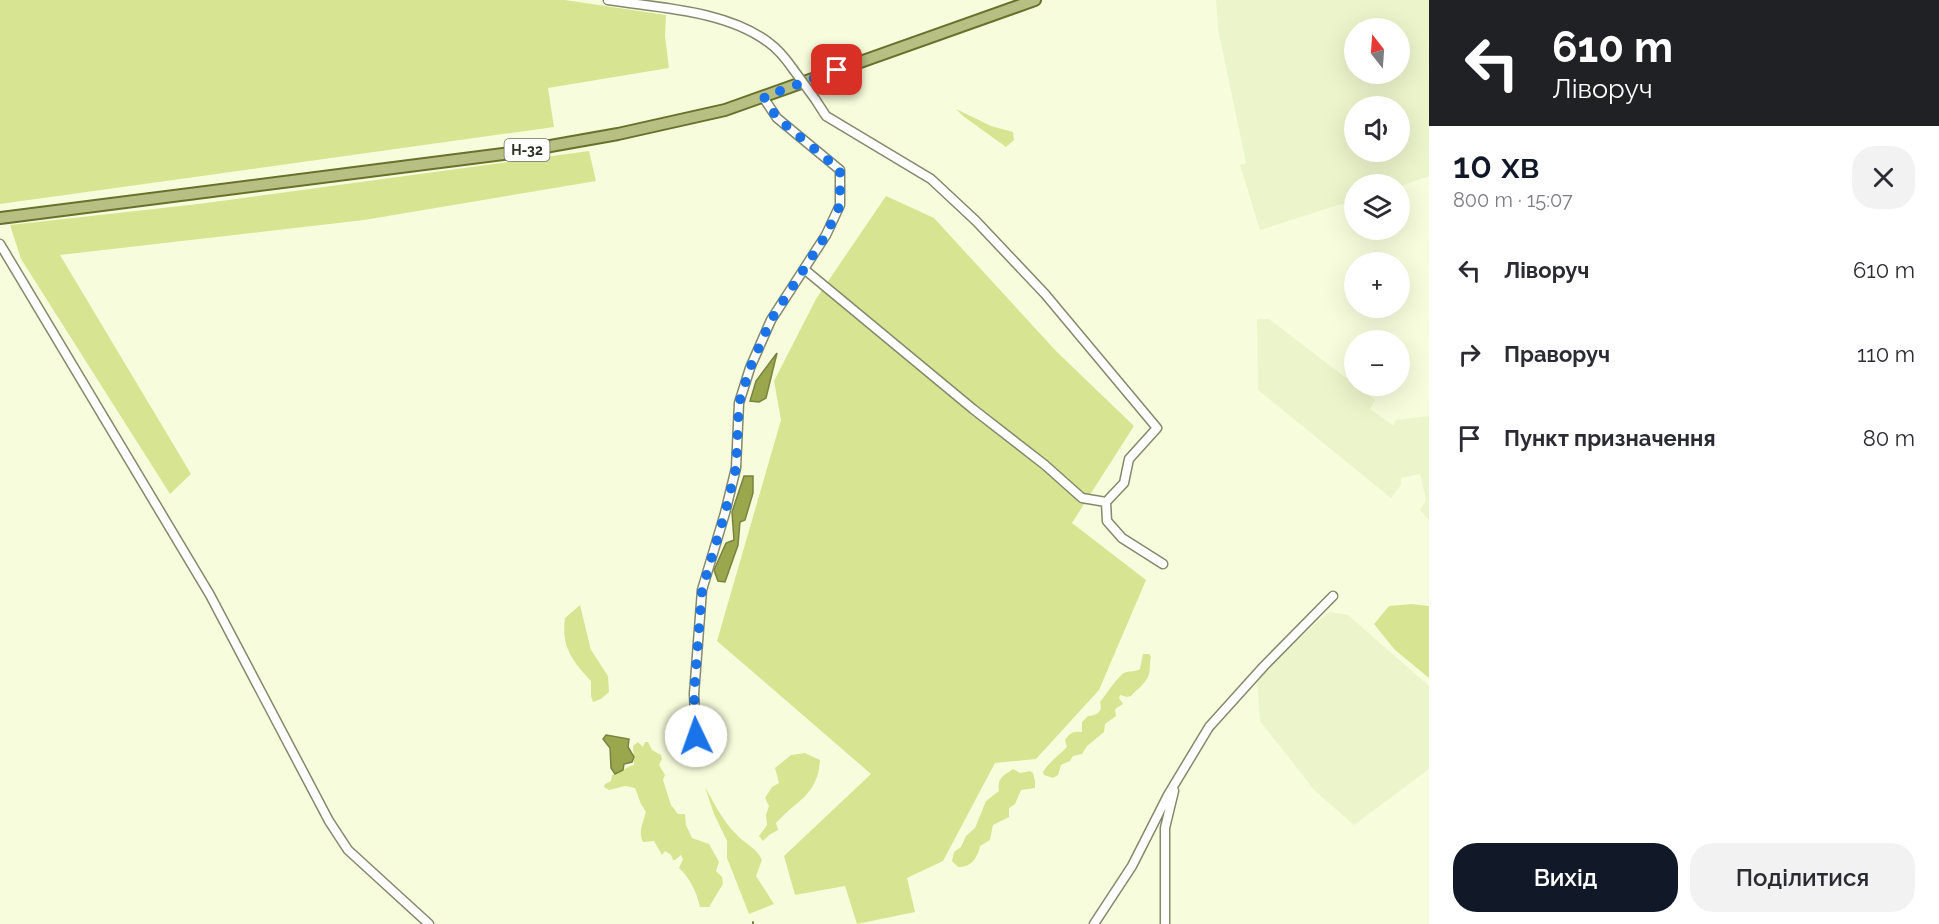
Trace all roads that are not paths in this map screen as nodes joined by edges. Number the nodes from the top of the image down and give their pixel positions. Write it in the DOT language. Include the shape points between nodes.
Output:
graph roads {
  1 [pos="608,0"];
  2 [pos="1035,0"];
  3 [pos="764,97"];
  4 [pos="0,218"];
  5 [pos="0,244"];
  6 [pos="804,269"];
  7 [pos="1106,502"];
  8 [pos="1163,564"];
  9 [pos="1333,596"];
  10 [pos="696,736"];
  11 [pos="1176,782"];
  12 [pos="429,924"];
  13 [pos="1094,924"];
  14 [pos="1165,924"];
  1 -- 7 [label="street, bridge" via="685,10 730,23 770,43 826,116 931,179 976,221 1045,294 1157,428 1129,459 1124,483"];
  2 -- 3 [label="main road, Н-32"];
  3 -- 4 [label="main road, Н-32" via="618,134 511,153"];
  3 -- 6 [label="street" via="777,118 840,170 840,205"];
  5 -- 12 [label="street" via="210,595 329,821 348,850"];
  6 -- 7 [label="street" via="1082,498"];
  6 -- 10 [label="street" via="771,320 739,403 736,468 702,590 694,694"];
  7 -- 8 [label="street" via="1107,522 1122,538"];
  9 -- 11 [label="street" via="1209,727"];
  11 -- 13 [label="street" via="1132,866"];
  11 -- 14 [label="street" via="1165,828"];
}
